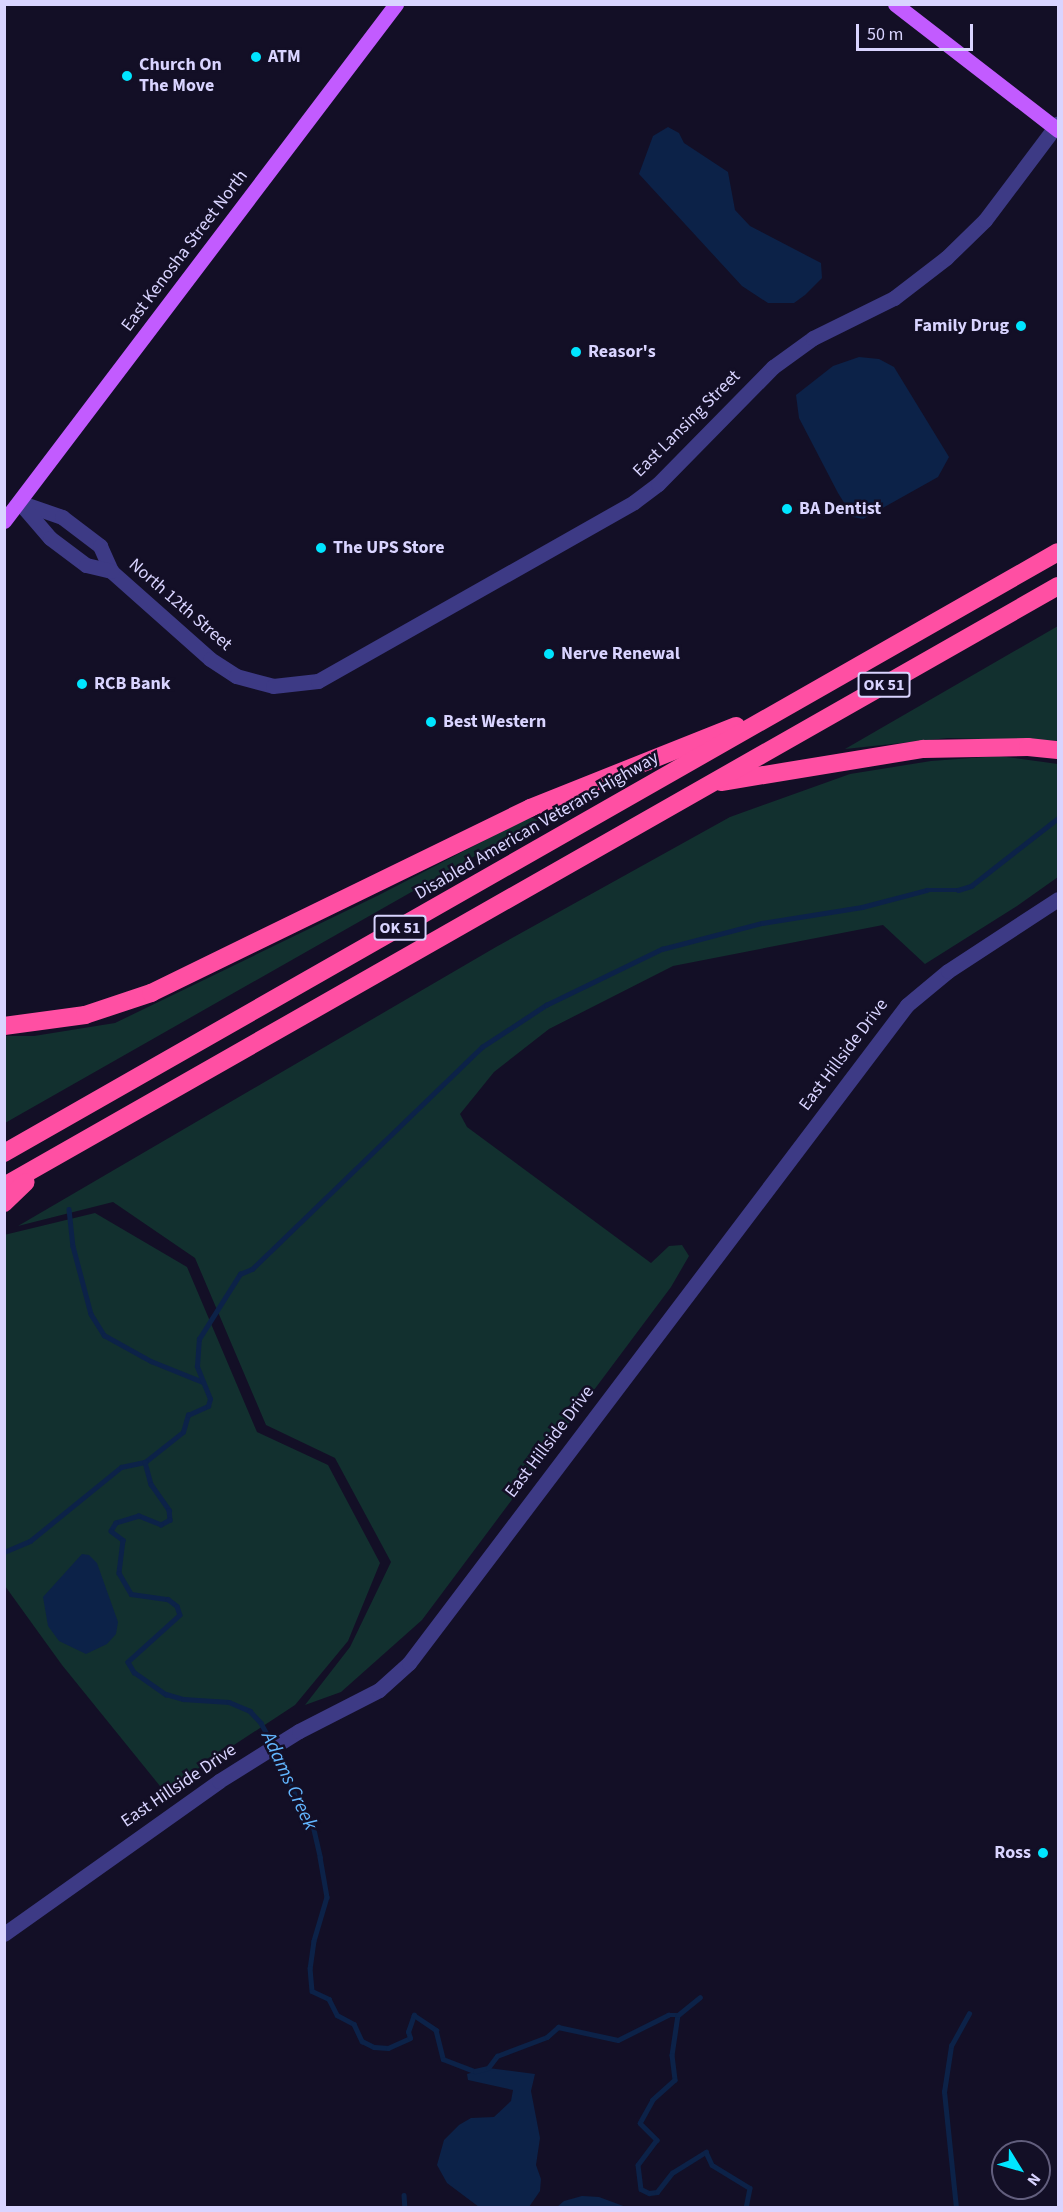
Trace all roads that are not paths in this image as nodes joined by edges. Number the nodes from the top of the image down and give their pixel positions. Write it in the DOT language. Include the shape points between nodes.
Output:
graph roads {
  1 [pos="396,4"];
  2 [pos="895,4"];
  3 [pos="1057,127"];
  4 [pos="19,502"];
  5 [pos="4,521"];
  6 [pos="1059,552"];
  7 [pos="111,571"];
  8 [pos="1059,586"];
  9 [pos="292,686"];
  10 [pos="796,702"];
  11 [pos="1059,750"];
  12 [pos="709,784"];
  13 [pos="1059,899"];
  14 [pos="4,1026"];
  15 [pos="4,1154"];
  16 [pos="44,1164"];
  17 [pos="4,1186"];
  18 [pos="4,1203"];
  19 [pos="4,1934"];
  1 -- 4 [label="main road, East Kenosha Street North"];
  2 -- 3 [label="main road"];
  3 -- 9 [label="street, East Lansing Street" via="986,220 946,258 894,298 813,338 773,367 658,484 634,502 329,676"];
  4 -- 5 [label="main road, East Kenosha Street North"];
  4 -- 7 [label="street, North 12th Street" via="50,538 86,566"];
  4 -- 7 [label="street, North 12th Street" via="62,517 81,531 100,546"];
  6 -- 10 [label="highway, Disabled American Veterans Highway / OK 51"];
  7 -- 9 [label="street, North 12th Street" via="225,669 257,683"];
  8 -- 12 [label="highway, OK 51"];
  10 -- 14 [label="highway" via="530,808 151,993 85,1015"];
  10 -- 15 [label="highway, Disabled American Veterans Highway / OK 51"];
  11 -- 12 [label="highway" via="923,750"];
  12 -- 16 [label="highway, OK 51"];
  13 -- 19 [label="street, East Hillside Drive" via="940,976 907,1005 410,1663 379,1689 250,1761"];
  16 -- 17 [label="highway, OK 51"];
  16 -- 18 [label="highway"];
}
